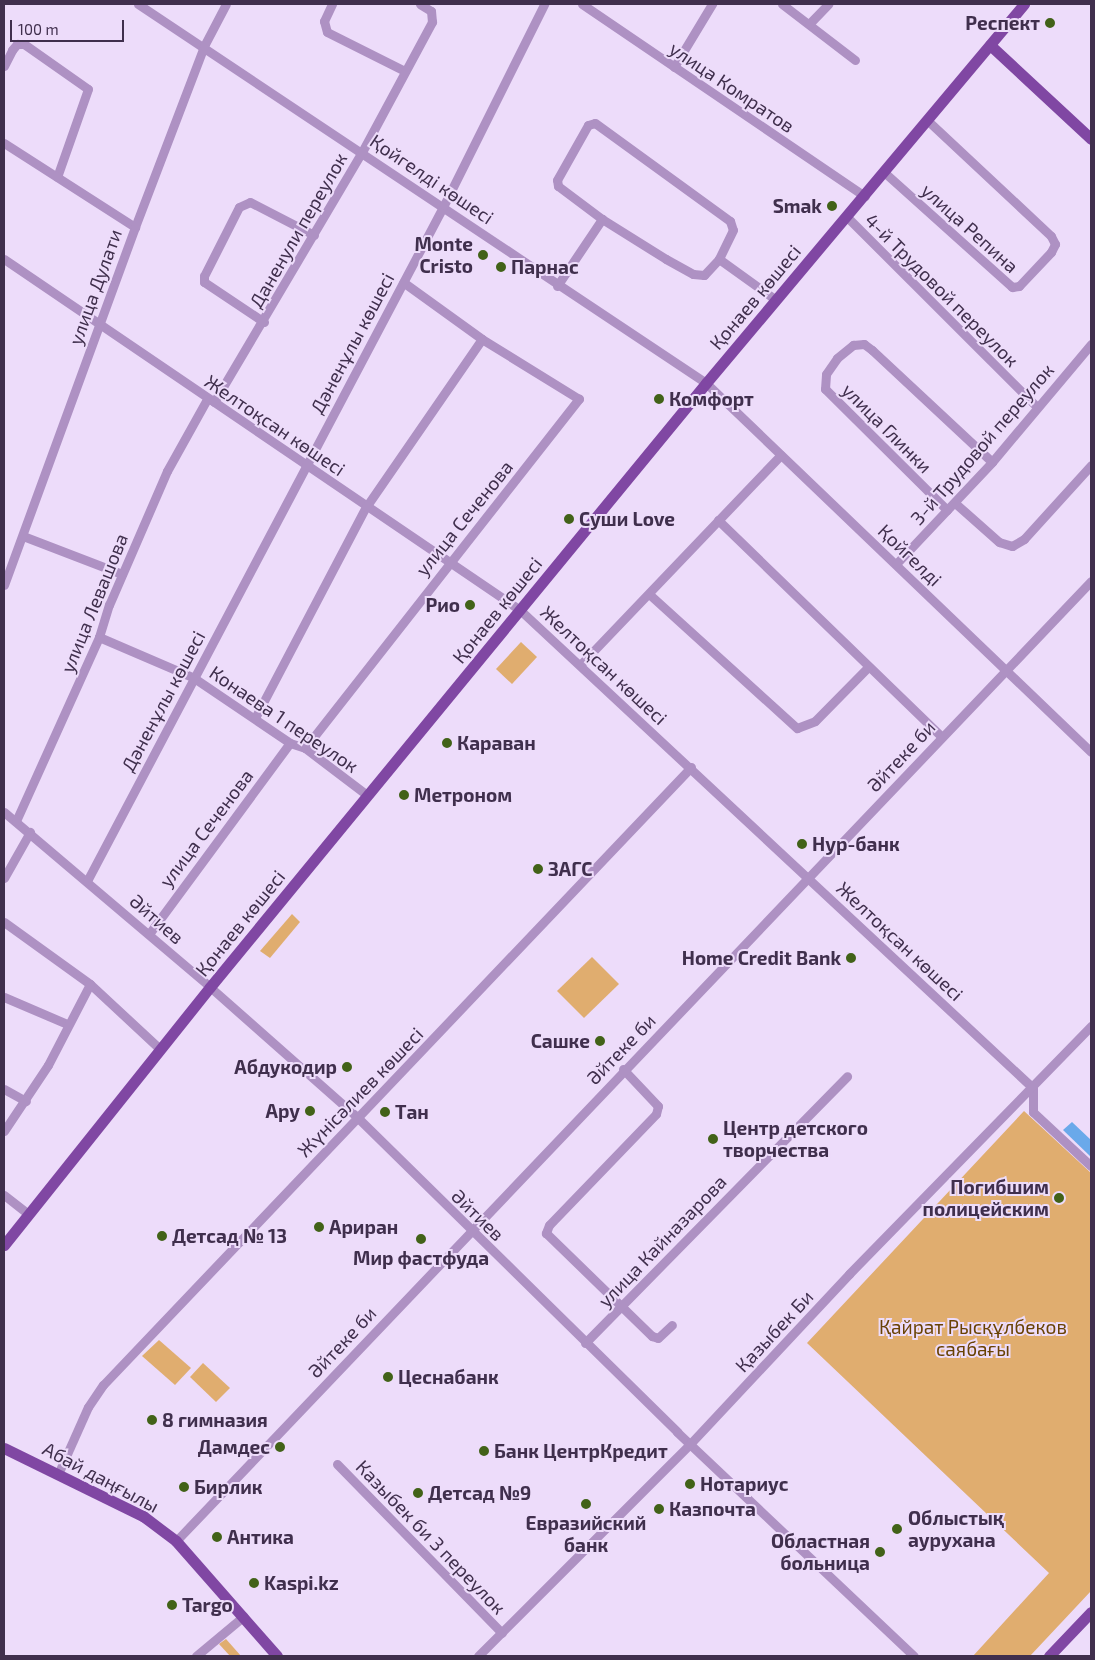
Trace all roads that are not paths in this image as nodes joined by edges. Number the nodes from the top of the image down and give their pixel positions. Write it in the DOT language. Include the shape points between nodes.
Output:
graph roads {
  1 [pos="138,4"];
  2 [pos="226,4"];
  3 [pos="332,4"];
  4 [pos="420,4"];
  5 [pos="544,4"];
  6 [pos="582,4"];
  7 [pos="712,4"];
  8 [pos="782,4"];
  9 [pos="828,4"];
  10 [pos="1024,4"];
  11 [pos="809,24"];
  12 [pos="990,45"];
  13 [pos="204,46"];
  14 [pos="855,60"];
  15 [pos="4,66"];
  16 [pos="674,67"];
  17 [pos="405,70"];
  18 [pos="928,121"];
  19 [pos="1091,139"];
  20 [pos="4,143"];
  21 [pos="362,152"];
  22 [pos="884,173"];
  23 [pos="57,177"];
  24 [pos="865,196"];
  25 [pos="444,205"];
  26 [pos="846,216"];
  27 [pos="602,219"];
  28 [pos="135,227"];
  29 [pos="314,235"];
  30 [pos="4,259"];
  31 [pos="719,259"];
  32 [pos="403,282"];
  33 [pos="557,286"];
  34 [pos="776,300"];
  35 [pos="264,322"];
  36 [pos="99,323"];
  37 [pos="482,339"];
  38 [pos="1091,344"];
  39 [pos="706,383"];
  40 [pos="211,401"];
  41 [pos="1037,407"];
  42 [pos="782,455"];
  43 [pos="992,462"];
  44 [pos="1091,465"];
  45 [pos="305,466"];
  46 [pos="955,503"];
  47 [pos="366,507"];
  48 [pos="947,510"];
  49 [pos="718,520"];
  50 [pos="23,536"];
  51 [pos="448,562"];
  52 [pos="896,564"];
  53 [pos="122,574"];
  54 [pos="1091,581"];
  55 [pos="4,585"];
  56 [pos="649,594"];
  57 [pos="520,610"];
  58 [pos="100,636"];
  59 [pos="581,664"];
  60 [pos="868,668"];
  61 [pos="1005,671"];
  62 [pos="194,678"];
  63 [pos="254,718"];
  64 [pos="941,736"];
  65 [pos="290,743"];
  66 [pos="305,748"];
  67 [pos="1091,752"];
  68 [pos="690,767"];
  69 [pos="367,795"];
  70 [pos="4,812"];
  71 [pos="16,821"];
  72 [pos="30,832"];
  73 [pos="4,878"];
  74 [pos="810,878"];
  75 [pos="87,881"];
  76 [pos="4,922"];
  77 [pos="149,934"];
  78 [pos="90,984"];
  79 [pos="210,987"];
  80 [pos="4,997"];
  81 [pos="67,1024"];
  82 [pos="1091,1026"];
  83 [pos="160,1049"];
  84 [pos="623,1069"];
  85 [pos="847,1076"];
  86 [pos="1033,1088"];
  87 [pos="4,1090"];
  88 [pos="26,1101"];
  89 [pos="358,1118"];
  90 [pos="4,1130"];
  91 [pos="1091,1166"];
  92 [pos="4,1195"];
  93 [pos="28,1214"];
  94 [pos="470,1230"];
  95 [pos="4,1245"];
  96 [pos="622,1305"];
  97 [pos="672,1325"];
  98 [pos="585,1343"];
  99 [pos="690,1444"];
  100 [pos="4,1448"];
  101 [pos="337,1464"];
  102 [pos="59,1472"];
  103 [pos="176,1541"];
  104 [pos="1091,1612"];
  105 [pos="244,1616"];
  106 [pos="502,1633"];
  107 [pos="196,1656"];
  108 [pos="277,1656"];
  109 [pos="478,1656"];
  110 [pos="914,1656"];
  111 [pos="1049,1656"];
  1 -- 13 [label="street, Қойгелді көшесі"];
  2 -- 13 [label="street, улица Дулати"];
  3 -- 17 [label="street" via="324,21 327,32"];
  4 -- 17 [label="street, Даненули переулок" via="431,11 432,22"];
  5 -- 25 [label="street, Дәненұлы көшесі"];
  6 -- 16 [label="street, улица Комратов"];
  7 -- 16 [label="street"];
  8 -- 11 [label="street"];
  9 -- 11 [label="street"];
  10 -- 12 [label="main road, Қонаев көшесі"];
  11 -- 14 [label="street"];
  12 -- 18 [label="main road, Қонаев көшесі"];
  12 -- 19 [label="main road"];
  13 -- 21 [label="street, Қойгелді көшесі"];
  13 -- 28 [label="street, улица Дулати"];
  15 -- 23 [label="street" via="17,44 24,44 88,89"];
  16 -- 24 [label="street, улица Комратов"];
  17 -- 21 [label="street, Даненули переулок"];
  18 -- 22 [label="main road, Қонаев көшесі"];
  18 -- 22 [label="street, улица Репина" via="1051,236 1055,244 1051,252 1019,286 1012,287"];
  20 -- 23 [label="street"];
  21 -- 25 [label="street, Қойгелді көшесі"];
  21 -- 29 [label="street, Даненули переулок"];
  22 -- 24 [label="main road, Қонаев көшесі"];
  23 -- 28 [label="street"];
  24 -- 26 [label="main road, Қонаев көшесі"];
  25 -- 32 [label="street, Дәненұлы көшесі"];
  25 -- 33 [label="street, Қойгелді көшесі"];
  26 -- 34 [label="main road, Қонаев көшесі"];
  26 -- 41 [label="street, 4-й Трудовой переулок"];
  27 -- 31 [label="street" via="698,276 704,275"];
  27 -- 31 [label="street" via="557,184 592,123 609,131 730,221 733,230"];
  27 -- 33 [label="street"];
  28 -- 36 [label="street, улица Дулати"];
  29 -- 35 [label="street, Даненули переулок"];
  29 -- 35 [label="street" via="250,202 239,207 204,282"];
  30 -- 36 [label="street, Желтоқсан көшесі"];
  31 -- 34 [label="street"];
  32 -- 37 [label="street, улица Сеченова"];
  32 -- 45 [label="street, Дәненұлы көшесі"];
  33 -- 39 [label="street, Қойгелді көшесі"];
  34 -- 39 [label="main road, Қонаев көшесі"];
  35 -- 40 [label="street, Даненули переулок"];
  36 -- 40 [label="street, Желтоқсан көшесі"];
  36 -- 50 [label="street, улица Дулати"];
  37 -- 47 [label="street"];
  37 -- 51 [label="street, улица Сеченова" via="579,399"];
  38 -- 41 [label="street, 3-й Трудовой переулок"];
  39 -- 42 [label="street, Қойгелді"];
  39 -- 57 [label="main road, Қонаев көшесі"];
  40 -- 45 [label="street, Желтоқсан көшесі"];
  40 -- 53 [label="street, улица Левашова" via="167,471"];
  41 -- 43 [label="street, 3-й Трудовой переулок"];
  42 -- 49 [label="street"];
  42 -- 52 [label="street, Қойгелді"];
  43 -- 46 [label="street, 3-й Трудовой переулок"];
  43 -- 48 [label="street, улица Глинки" via="864,344 853,345 837,358 826,374 826,388"];
  44 -- 46 [label="street" via="1024,539 1012,546 999,542"];
  45 -- 47 [label="street, Желтоқсан көшесі"];
  45 -- 62 [label="street, Дәненұлы көшесі"];
  46 -- 48 [label="street, 3-й Трудовой переулок"];
  47 -- 51 [label="street, Желтоқсан көшесі"];
  47 -- 63 [label="street"];
  48 -- 52 [label="street, 3-й Трудовой переулок"];
  49 -- 56 [label="street"];
  49 -- 60 [label="street"];
  50 -- 53 [label="street"];
  50 -- 55 [label="street, улица Дулати"];
  51 -- 57 [label="street, Желтоқсан көшесі"];
  51 -- 66 [label="street, улица Сеченова"];
  52 -- 61 [label="street, Қойгелді"];
  53 -- 58 [label="street, улица Левашова"];
  54 -- 61 [label="street, Әйтеке би"];
  56 -- 59 [label="street"];
  56 -- 60 [label="street" via="797,728 815,722"];
  57 -- 59 [label="street, Желтоқсан көшесі"];
  57 -- 69 [label="main road, Қонаев көшесі"];
  58 -- 62 [label="street, Конаева 1 переулок"];
  58 -- 71 [label="street, улица Левашова"];
  59 -- 68 [label="street, Желтоқсан көшесі"];
  60 -- 64 [label="street"];
  61 -- 64 [label="street, Әйтеке би"];
  61 -- 67 [label="street, Қойгелді"];
  62 -- 63 [label="street, Конаева 1 переулок"];
  62 -- 75 [label="street, Дәненұлы көшесі"];
  63 -- 65 [label="street, Конаева 1 переулок"];
  64 -- 74 [label="street, Әйтеке би"];
  65 -- 66 [label="street, Конаева 1 переулок"];
  65 -- 77 [label="street, улица Сеченова"];
  66 -- 69 [label="street, Конаева 1 переулок"];
  68 -- 74 [label="street, Желтоқсан көшесі"];
  68 -- 89 [label="street, Жүнісәлиев көшесі"];
  69 -- 79 [label="main road, Қонаев көшесі"];
  70 -- 71 [label="street, Әйтиев"];
  71 -- 72 [label="street, Әйтиев"];
  72 -- 73 [label="street"];
  72 -- 75 [label="street, Әйтиев"];
  74 -- 84 [label="street, Әйтеке би"];
  74 -- 86 [label="street, Желтоқсан көшесі"];
  75 -- 77 [label="street, Әйтиев"];
  76 -- 78 [label="street"];
  77 -- 79 [label="street, Әйтиев"];
  78 -- 81 [label="street"];
  78 -- 83 [label="street"];
  79 -- 83 [label="main road, Қонаев көшесі"];
  79 -- 89 [label="street, Әйтиев"];
  80 -- 81 [label="street"];
  81 -- 88 [label="street" via="58,1048"];
  82 -- 86 [label="street, Қазыбек Би"];
  83 -- 93 [label="main road, Қонаев көшесі"];
  84 -- 94 [label="street, Әйтеке би"];
  84 -- 96 [label="street" via="658,1106 656,1114 549,1225 546,1233"];
  85 -- 96 [label="street, улица Кайназарова"];
  86 -- 91 [label="street" via="1033,1112"];
  86 -- 99 [label="street, Қазыбек Би" via="849,1274"];
  87 -- 88 [label="street"];
  88 -- 90 [label="street"];
  89 -- 94 [label="street, Әйтиев"];
  89 -- 102 [label="street, Жүнісәлиев көшесі" via="103,1385 88,1407"];
  92 -- 93 [label="street"];
  93 -- 95 [label="main road, Қонаев көшесі"];
  94 -- 98 [label="street, Әйтиев"];
  94 -- 103 [label="street, Әйтеке би"];
  96 -- 97 [label="street" via="658,1338"];
  96 -- 98 [label="street, улица Кайназарова"];
  98 -- 99 [label="street, Әйтиев"];
  99 -- 106 [label="street, Қазыбек Би"];
  99 -- 110 [label="street, Әйтиев"];
  100 -- 102 [label="main road, Абай даңғылы"];
  101 -- 106 [label="street, Казыбек би 3 переулок"];
  102 -- 103 [label="main road, Абай даңғылы" via="143,1516"];
  103 -- 105 [label="main road, Абай даңғылы"];
  104 -- 111 [label="main road"];
  105 -- 107 [label="street"];
  105 -- 108 [label="main road, Абай даңғылы"];
  106 -- 109 [label="street, Қазыбек Би"];
}
